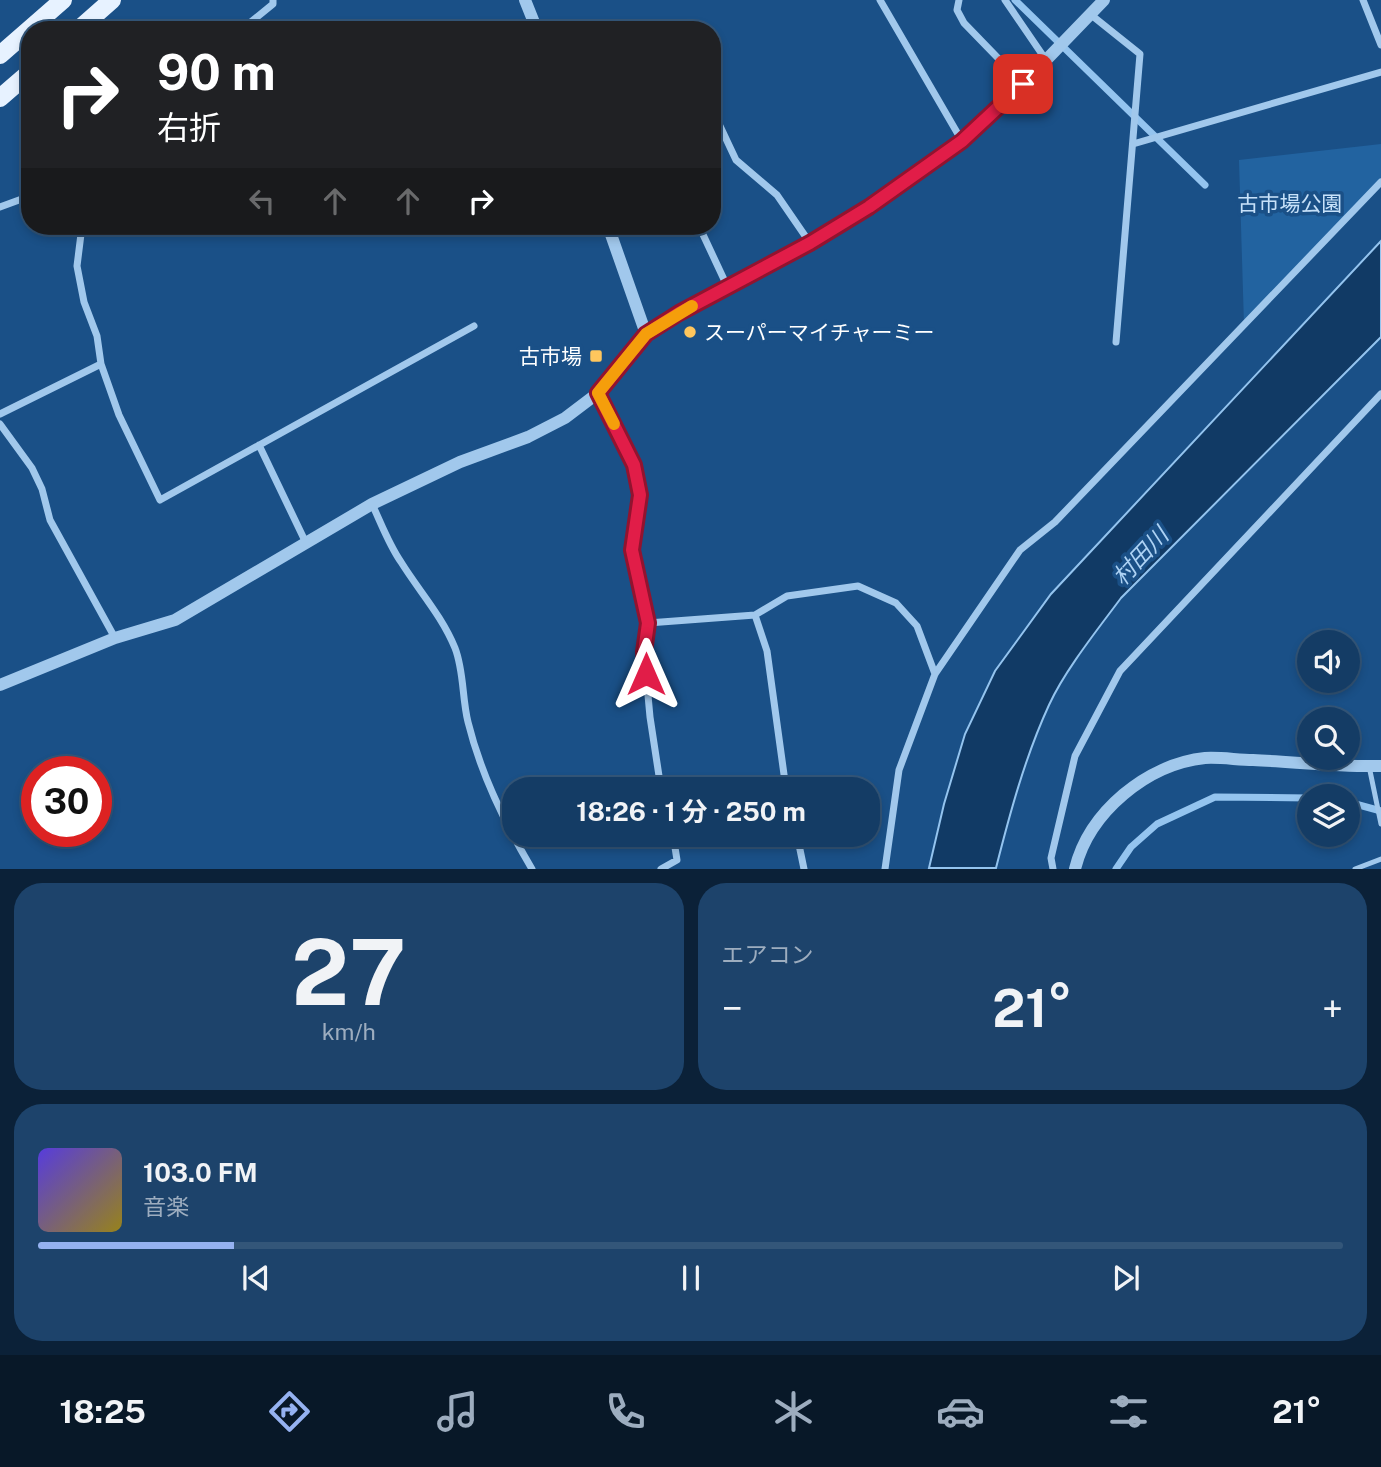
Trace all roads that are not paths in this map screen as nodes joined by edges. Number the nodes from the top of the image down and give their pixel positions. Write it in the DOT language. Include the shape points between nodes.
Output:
graph roads {
  1 [pos="63,0"];
  2 [pos="112,0"];
  3 [pos="273,0"];
  4 [pos="525,0"];
  5 [pos="880,0"];
  6 [pos="959,0"];
  7 [pos="1005,0"];
  8 [pos="1104,0"];
  9 [pos="1363,0"];
  10 [pos="1090,14"];
  11 [pos="39,21"];
  12 [pos="88,21"];
  13 [pos="252,21"];
  14 [pos="533,21"];
  15 [pos="21,37"];
  16 [pos="1381,45"];
  17 [pos="0,55"];
  18 [pos="1046,60"];
  19 [pos="1381,72"];
  20 [pos="21,80"];
  21 [pos="1023,84"];
  22 [pos="0,98"];
  23 [pos="721,128"];
  24 [pos="962,141"];
  25 [pos="1133,144"];
  26 [pos="1381,182"];
  27 [pos="21,199"];
  28 [pos="0,207"];
  29 [pos="81,235"];
  30 [pos="610,235"];
  31 [pos="703,235"];
  32 [pos="810,243"];
  33 [pos="728,288"];
  34 [pos="474,326"];
  35 [pos="646,334"];
  36 [pos="1116,342"];
  37 [pos="101,364"];
  38 [pos="598,393"];
  39 [pos="1381,394"];
  40 [pos="0,414"];
  41 [pos="0,424"];
  42 [pos="259,445"];
  43 [pos="372,505"];
  44 [pos="306,543"];
  45 [pos="755,615"];
  46 [pos="648,623"];
  47 [pos="115,638"];
  48 [pos="935,674"];
  49 [pos="0,685"];
  50 [pos="1375,766"];
  51 [pos="658,777"];
  52 [pos="784,777"];
  53 [pos="1381,824"];
  54 [pos="675,847"];
  55 [pos="799,847"];
  56 [pos="1381,859"];
  57 [pos="532,869"];
  58 [pos="661,869"];
  59 [pos="804,869"];
  60 [pos="885,869"];
  61 [pos="1054,869"];
  62 [pos="1075,869"];
  63 [pos="1354,869"];
  1 -- 11 [label="main road"];
  2 -- 12 [label="main road"];
  3 -- 13 [label="street"];
  4 -- 14 [label="street"];
  5 -- 24 [label="street"];
  6 -- 21 [label="street" via="957,10 964,23"];
  7 -- 18 [label="street"];
  8 -- 10 [label="street"];
  9 -- 16 [label="street"];
  10 -- 18 [label="street"];
  10 -- 25 [label="street" via="1140,54"];
  15 -- 17 [label="main road"];
  18 -- 21 [label="street"];
  19 -- 25 [label="street"];
  20 -- 22 [label="main road"];
  21 -- 24 [label="street"];
  23 -- 32 [label="street" via="736,160 777,195"];
  24 -- 32 [label="street"];
  25 -- 36 [label="street"];
  26 -- 48 [label="street" via="1055,523 1020,550"];
  27 -- 28 [label="street"];
  29 -- 37 [label="street" via="77,266"];
  30 -- 35 [label="street"];
  31 -- 33 [label="street"];
  32 -- 33 [label="street"];
  33 -- 35 [label="street"];
  34 -- 42 [label="street"];
  35 -- 38 [label="street"];
  37 -- 40 [label="street"];
  37 -- 42 [label="street" via="119,415 160,500"];
  38 -- 43 [label="street" via="565,418 528,437 460,461"];
  38 -- 46 [label="street" via="634,465 640,495 632,550"];
  39 -- 61 [label="street" via="1120,671 1075,756 1051,858"];
  41 -- 47 [label="street" via="32,468 50,520"];
  42 -- 44 [label="street"];
  43 -- 44 [label="street"];
  43 -- 57 [label="street" via="399,560 433,607 455,649 476,755 495,803"];
  44 -- 47 [label="street" via="175,620"];
  45 -- 46 [label="street"];
  45 -- 48 [label="street" via="787,596 858,586 896,603 917,626"];
  45 -- 52 [label="street" via="767,651"];
  46 -- 51 [label="street" via="644,652"];
  47 -- 49 [label="street"];
  48 -- 60 [label="street" via="899,770"];
  50 -- 53 [label="lane"];
  50 -- 62 [label="street" via="1206,758 1170,766 1125,792 1105,811 1079,852"];
  54 -- 58 [label="street" via="677,860"];
  55 -- 59 [label="street"];
  56 -- 63 [label="lane"];
}
